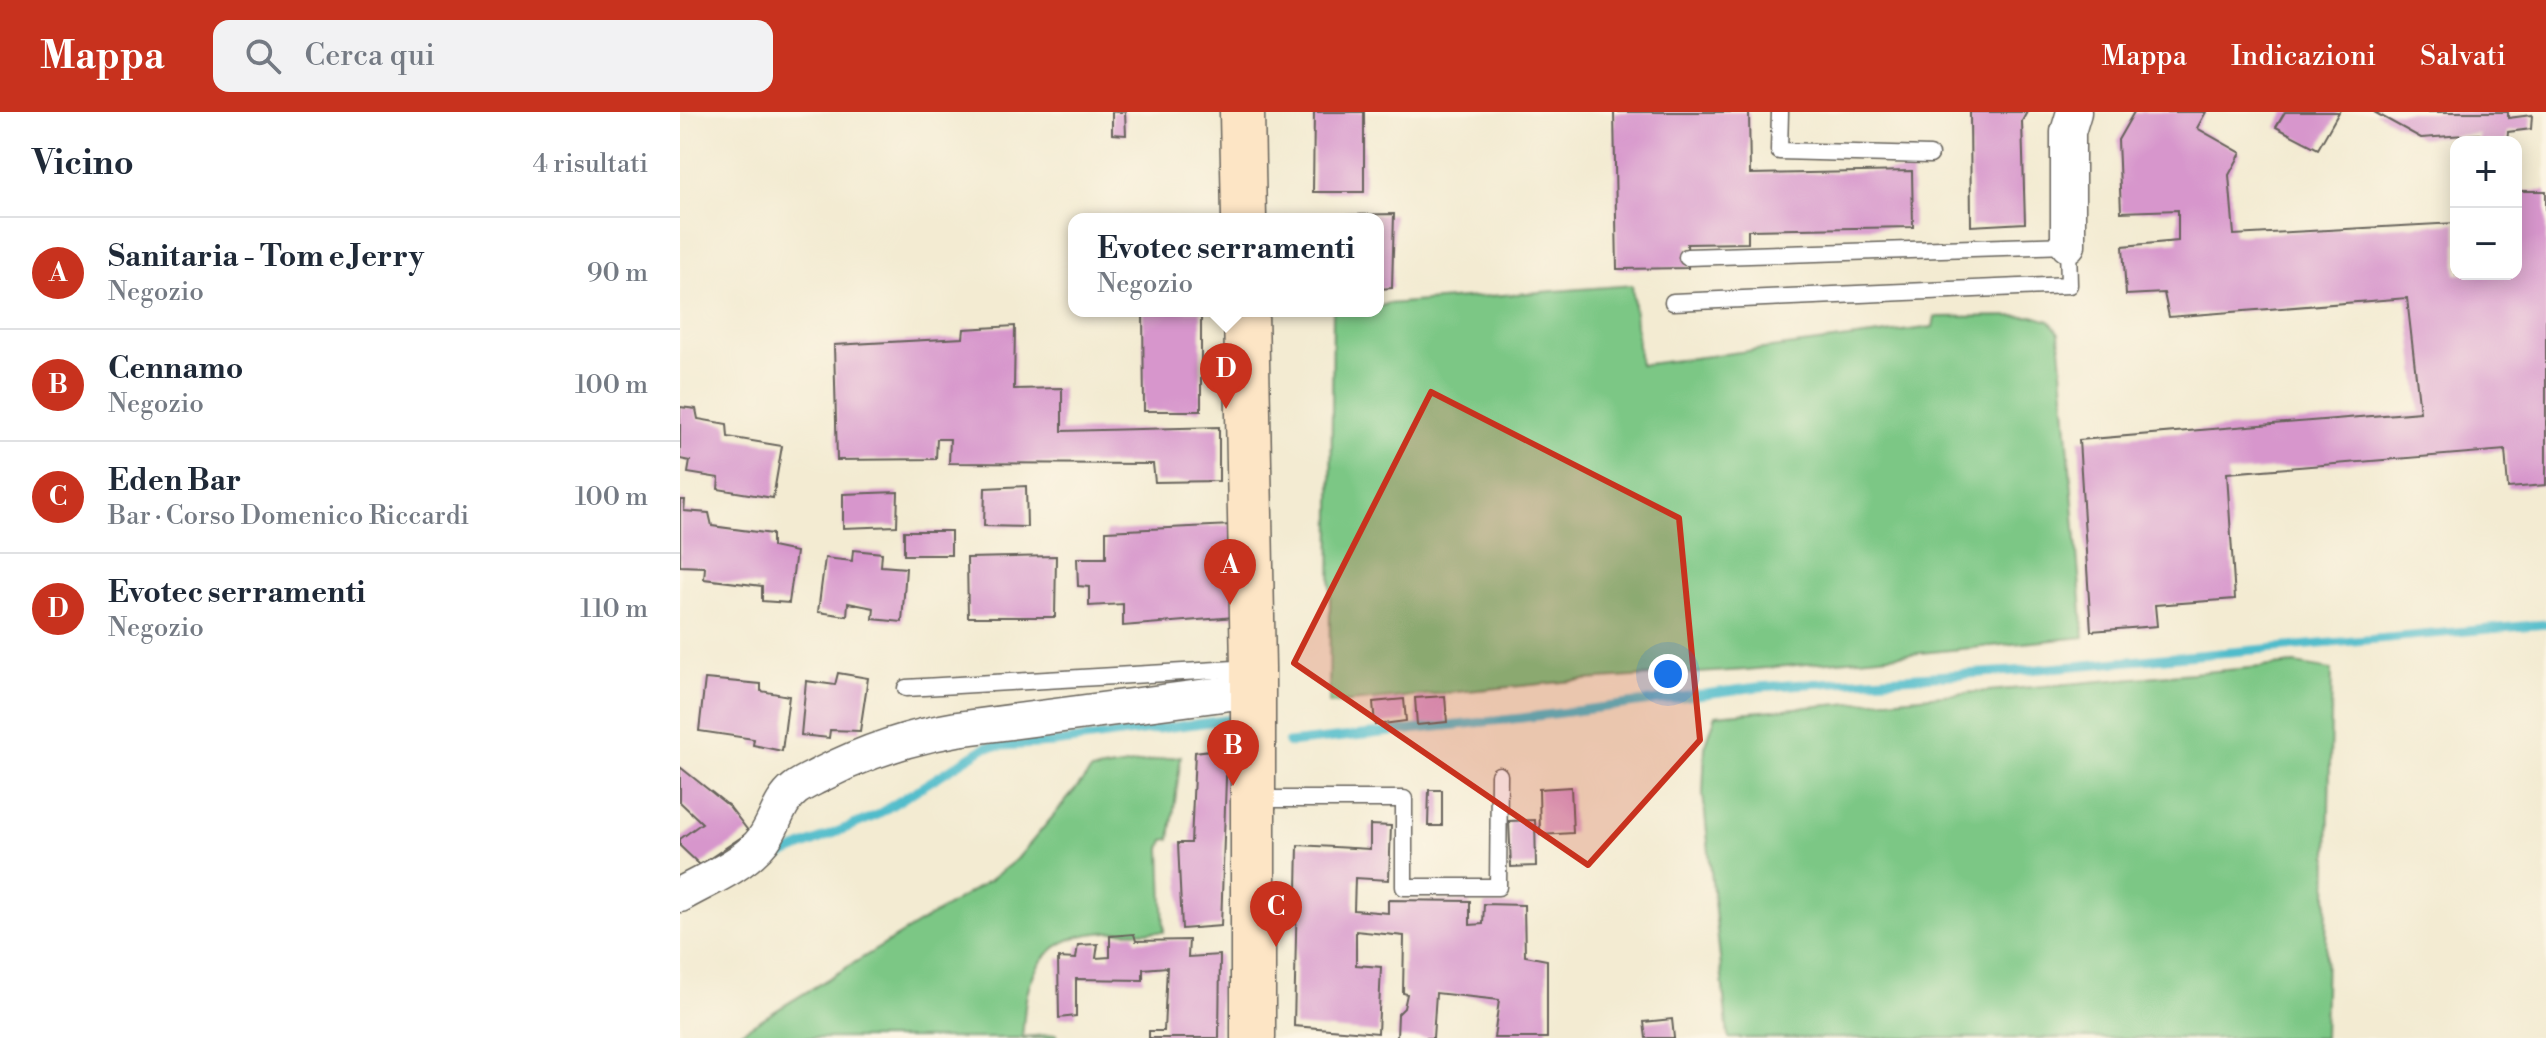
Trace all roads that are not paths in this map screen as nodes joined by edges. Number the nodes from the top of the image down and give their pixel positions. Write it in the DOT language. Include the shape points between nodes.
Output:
graph roads {
  1 [pos="1242,112"];
  2 [pos="1780,112"];
  3 [pos="2074,112"];
  4 [pos="1930,155"];
  5 [pos="1244,213"];
  6 [pos="2068,245"];
  7 [pos="1687,257"];
  8 [pos="1673,302"];
  9 [pos="1246,317"];
  10 [pos="1253,679"];
  11 [pos="906,688"];
  12 [pos="1499,775"];
  13 [pos="1253,799"];
  14 [pos="680,895"];
  15 [pos="1253,1038"];
  1 -- 5 [label="main road"];
  2 -- 4 [label="lane" via="1779,151"];
  3 -- 6 [label="street" via="2068,132"];
  6 -- 7 [label="lane"];
  6 -- 8 [label="lane" via="2069,285"];
  9 -- 10 [label="main road"];
  10 -- 11 [label="lane"];
  10 -- 13 [label="main road"];
  10 -- 14 [label="street" via="957,729 887,746 798,787 759,845"];
  12 -- 13 [label="lane" via="1498,887 1404,887 1404,799"];
  13 -- 15 [label="main road"];
}
